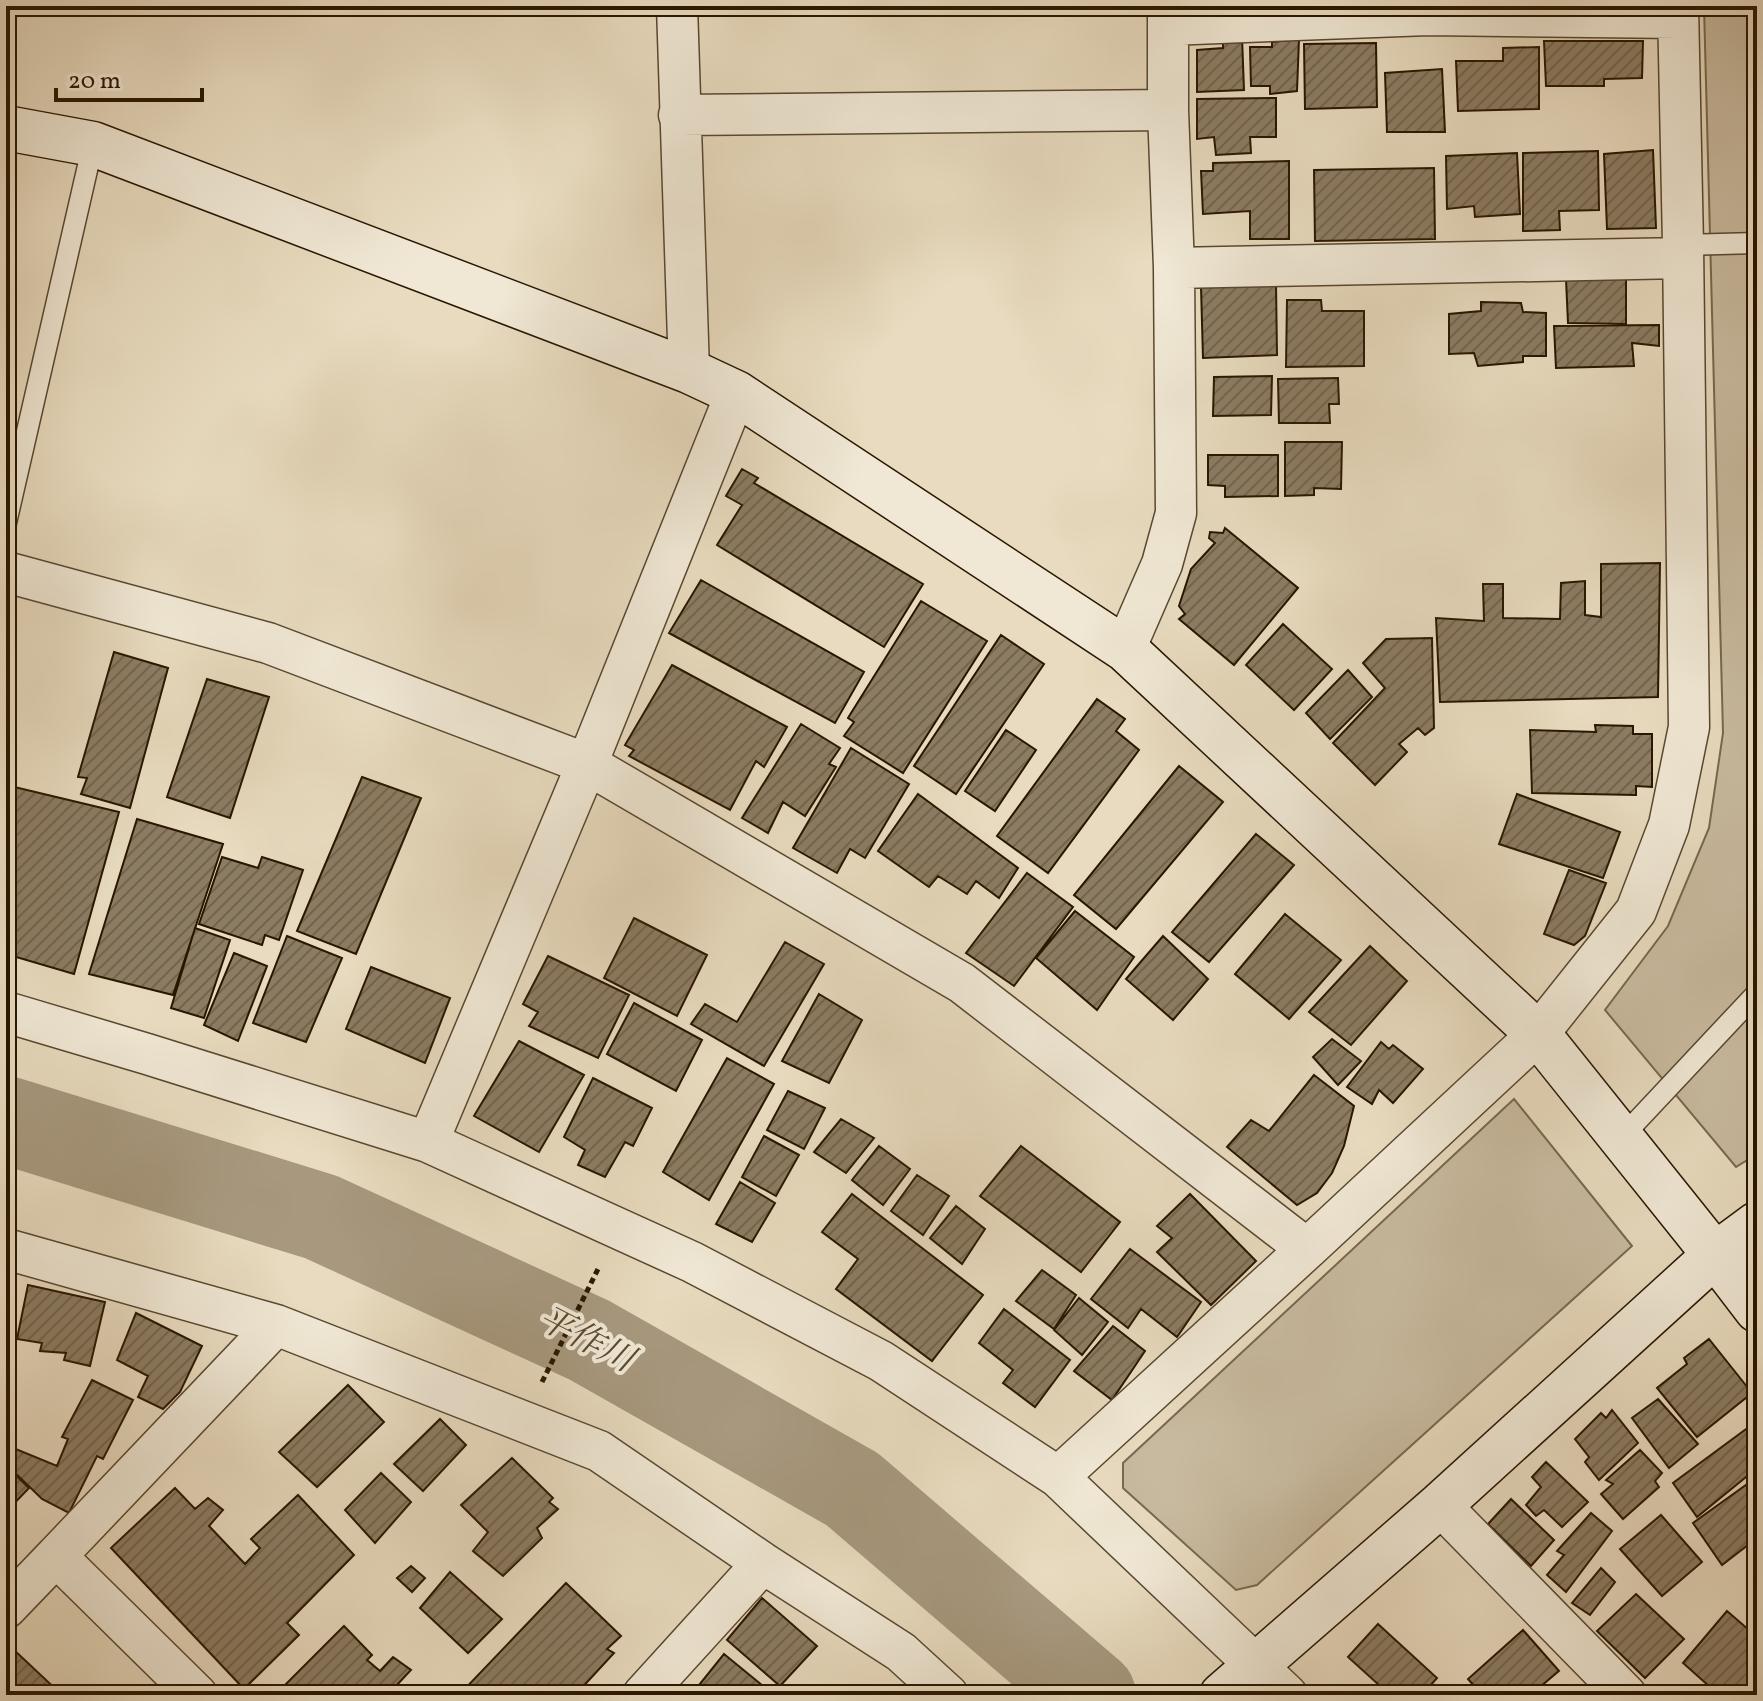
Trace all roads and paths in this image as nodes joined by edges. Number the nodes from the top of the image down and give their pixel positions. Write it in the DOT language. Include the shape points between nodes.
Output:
graph roads {
  1 [pos="677,6"];
  2 [pos="1428,11"];
  3 [pos="1678,12"];
  4 [pos="1168,16"];
  5 [pos="1168,110"];
  6 [pos="679,115"];
  7 [pos="6,128"];
  8 [pos="93,144"];
  9 [pos="1757,243"];
  10 [pos="1683,252"];
  11 [pos="1174,268"];
  12 [pos="689,371"];
  13 [pos="736,393"];
  14 [pos="6,523"];
  15 [pos="6,572"];
  16 [pos="1125,649"];
  17 [pos="587,764"];
  18 [pos="1757,993"];
  19 [pos="6,1012"];
  20 [pos="1538,1034"];
  21 [pos="1621,1138"];
  22 [pos="428,1142"];
  23 [pos="1757,1224"];
  24 [pos="6,1249"];
  25 [pos="1307,1249"];
  26 [pos="1715,1255"];
  27 [pos="604,1256"];
  28 [pos="1757,1310"];
  29 [pos="276,1325"];
  30 [pos="539,1389"];
  31 [pos="1058,1477"];
  32 [pos="1440,1505"];
  33 [pos="56,1556"];
  34 [pos="763,1563"];
  35 [pos="6,1608"];
  36 [pos="1238,1681"];
  37 [pos="197,1695"];
  38 [pos="643,1695"];
  39 [pos="948,1695"];
  40 [pos="1287,1695"];
  41 [pos="1626,1695"];
  1 -- 6 [label="street"];
  2 -- 3 [label="street"];
  2 -- 4 [label="street"];
  3 -- 10 [label="street"];
  4 -- 5 [label="street"];
  5 -- 6 [label="street"];
  5 -- 11 [label="street"];
  6 -- 12 [label="street"];
  7 -- 8 [label="street"];
  8 -- 12 [label="street"];
  8 -- 14 [label="lane"];
  9 -- 10 [label="lane"];
  10 -- 11 [label="street"];
  10 -- 20 [label="street" via="1689,727 1669,825 1636,911"];
  11 -- 16 [label="street" via="1176,513 1162,564"];
  12 -- 13 [label="street"];
  13 -- 16 [label="street"];
  13 -- 17 [label="street"];
  15 -- 17 [label="street" via="268,643"];
  16 -- 20 [label="street"];
  17 -- 22 [label="street"];
  17 -- 25 [label="street" via="962,983"];
  18 -- 21 [label="lane"];
  19 -- 22 [label="street"];
  20 -- 21 [label="street"];
  20 -- 25 [label="street"];
  21 -- 26 [label="street"];
  22 -- 31 [label="street" via="692,1262 867,1354"];
  23 -- 26 [label="street"];
  24 -- 29 [label="street"];
  25 -- 31 [label="street"];
  26 -- 28 [label="street"];
  26 -- 32 [label="street"];
  27 -- 30 [label="path"];
  29 -- 33 [label="street"];
  29 -- 34 [label="street" via="599,1451"];
  31 -- 36 [label="street"];
  32 -- 36 [label="street"];
  32 -- 41 [label="street"];
  33 -- 35 [label="street"];
  33 -- 37 [label="street"];
  34 -- 38 [label="street"];
  34 -- 39 [label="street" via="901,1652"];
  36 -- 40 [label="street"];
}
